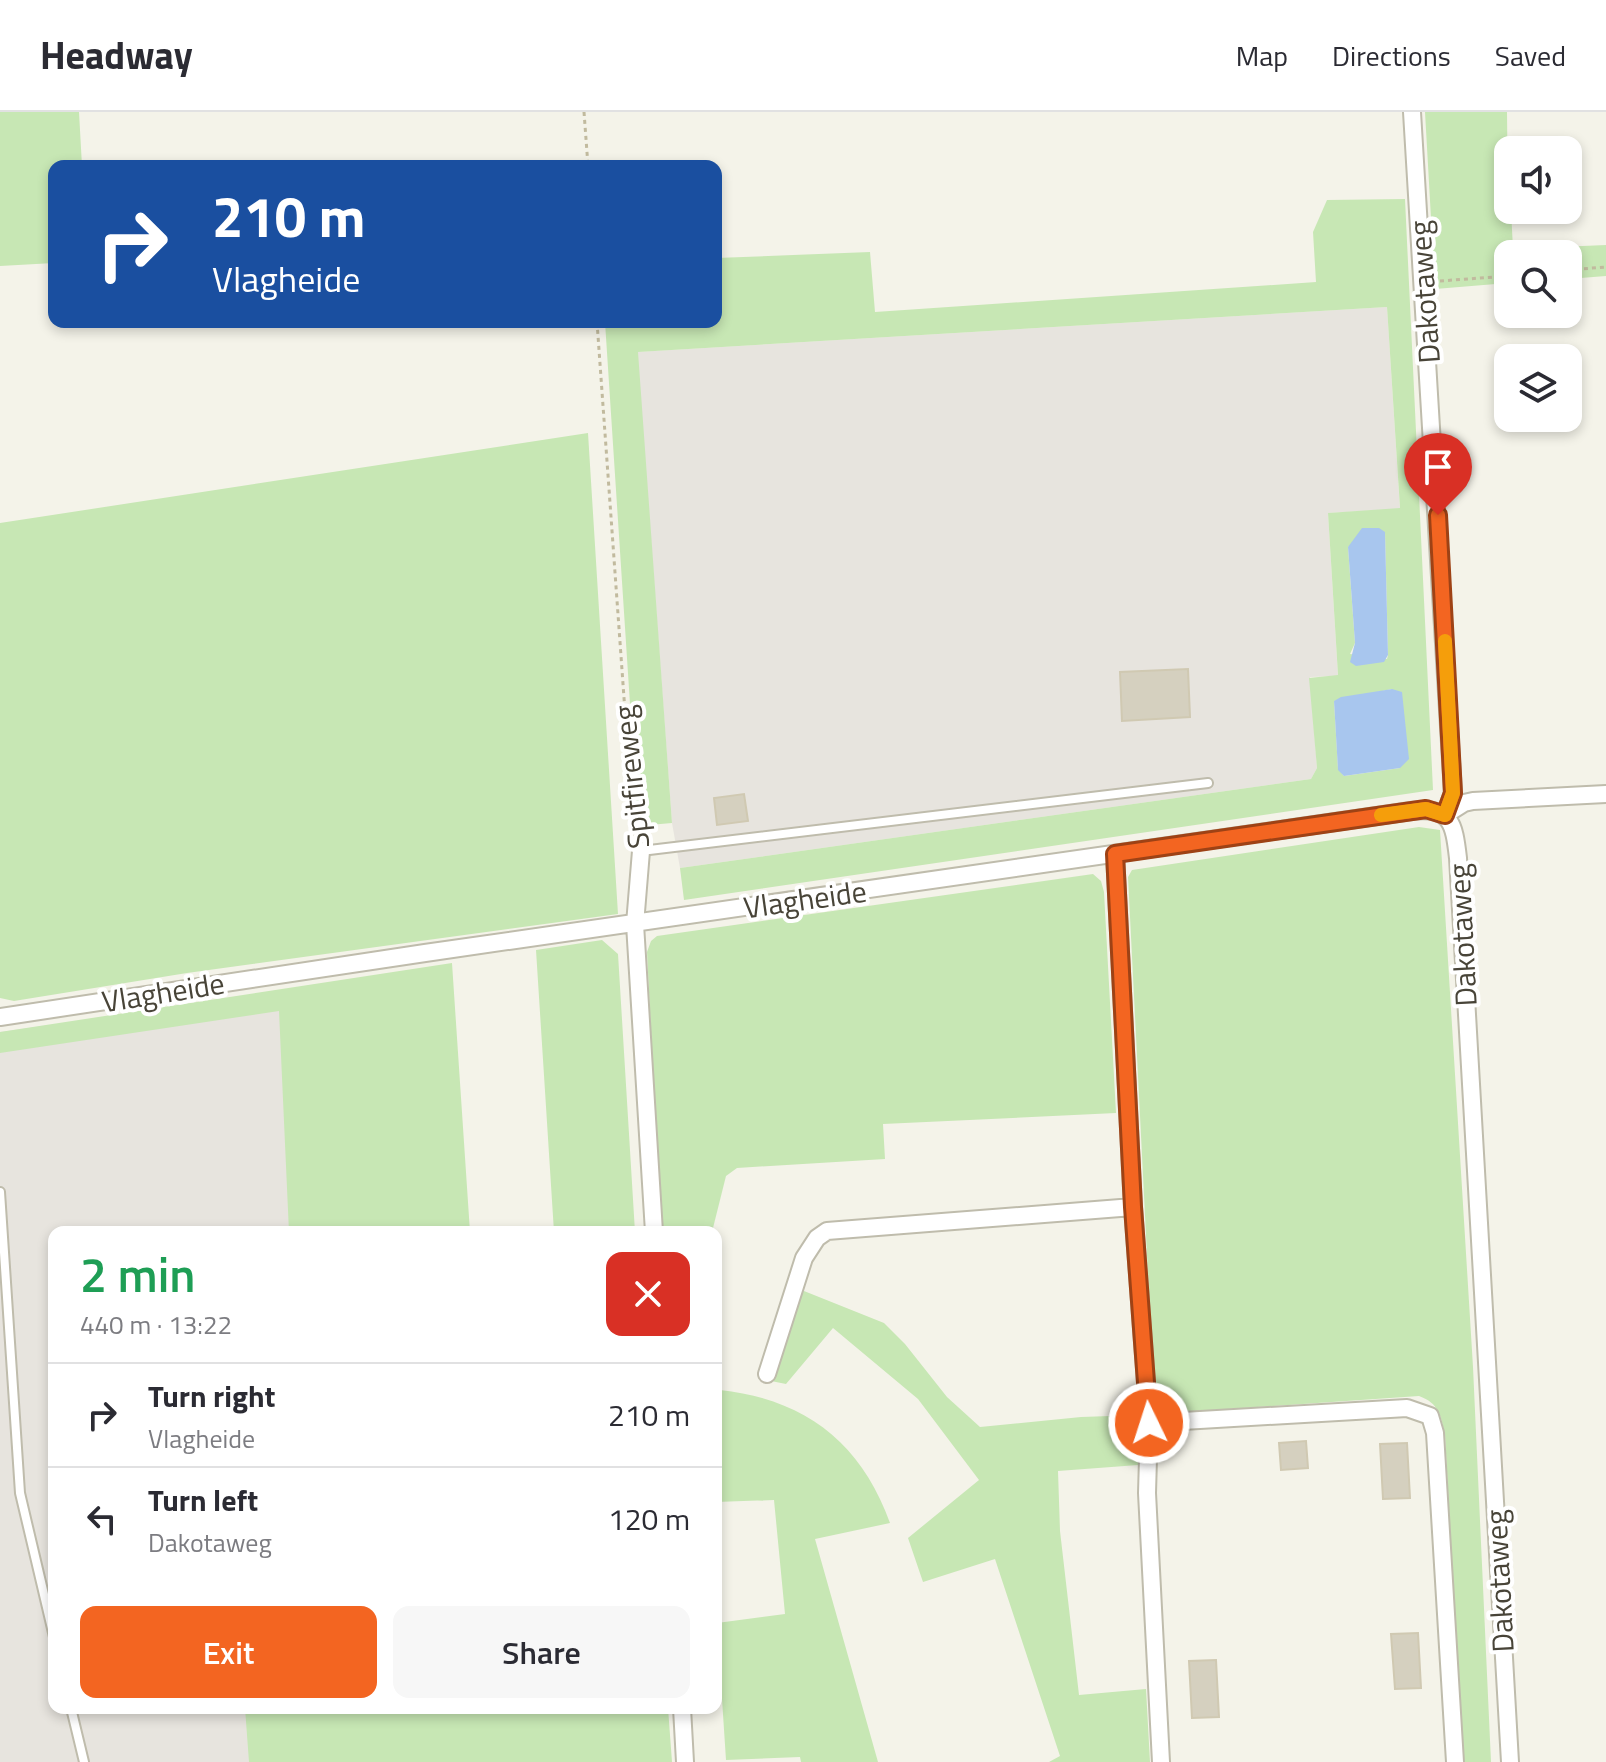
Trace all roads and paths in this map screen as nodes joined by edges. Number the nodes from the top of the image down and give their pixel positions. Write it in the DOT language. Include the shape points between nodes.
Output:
graph roads {
  1 [pos="584,112"];
  2 [pos="1412,112"];
  3 [pos="588,160"];
  4 [pos="1606,267"];
  5 [pos="1582,269"];
  6 [pos="1494,277"];
  7 [pos="1423,283"];
  8 [pos="597,328"];
  9 [pos="1208,783"];
  10 [pos="1606,794"];
  11 [pos="1445,815"];
  12 [pos="641,851"];
  13 [pos="1115,854"];
  14 [pos="635,924"];
  15 [pos="0,1017"];
  16 [pos="0,1192"];
  17 [pos="1133,1207"];
  18 [pos="654,1226"];
  19 [pos="3,1279"];
  20 [pos="5,1335"];
  21 [pos="767,1374"];
  22 [pos="1149,1423"];
  23 [pos="48,1612"];
  24 [pos="72,1714"];
  25 [pos="682,1714"];
  26 [pos="84,1762"];
  27 [pos="685,1762"];
  28 [pos="1161,1762"];
  29 [pos="1455,1762"];
  30 [pos="1510,1762"];
  1 -- 3 [label="path"];
  2 -- 7 [label="street, Dakotaweg"];
  4 -- 5 [label="path"];
  6 -- 7 [label="path"];
  7 -- 11 [label="street, Dakotaweg" via="1453,793"];
  8 -- 12 [label="path, Spitfireweg" via="633,834"];
  9 -- 12 [label="lane"];
  10 -- 11 [label="street, Vlagheide" via="1473,801"];
  11 -- 13 [label="street, Vlagheide" via="1426,809"];
  11 -- 30 [label="street, Dakotaweg" via="1455,832 1458,858"];
  12 -- 14 [label="street, Spitfireweg"];
  13 -- 14 [label="street, Vlagheide"];
  13 -- 17 [label="street"];
  14 -- 15 [label="street, Vlagheide"];
  14 -- 18 [label="street, Spitfireweg"];
  16 -- 19 [label="lane"];
  17 -- 21 [label="street" via="827,1231 804,1258"];
  17 -- 22 [label="street"];
  19 -- 20 [label="lane"];
  20 -- 23 [label="lane" via="20,1493"];
  22 -- 28 [label="street" via="1147,1493"];
  22 -- 29 [label="street" via="1407,1408 1430,1416"];
  24 -- 26 [label="lane"];
  25 -- 27 [label="street"];
}
